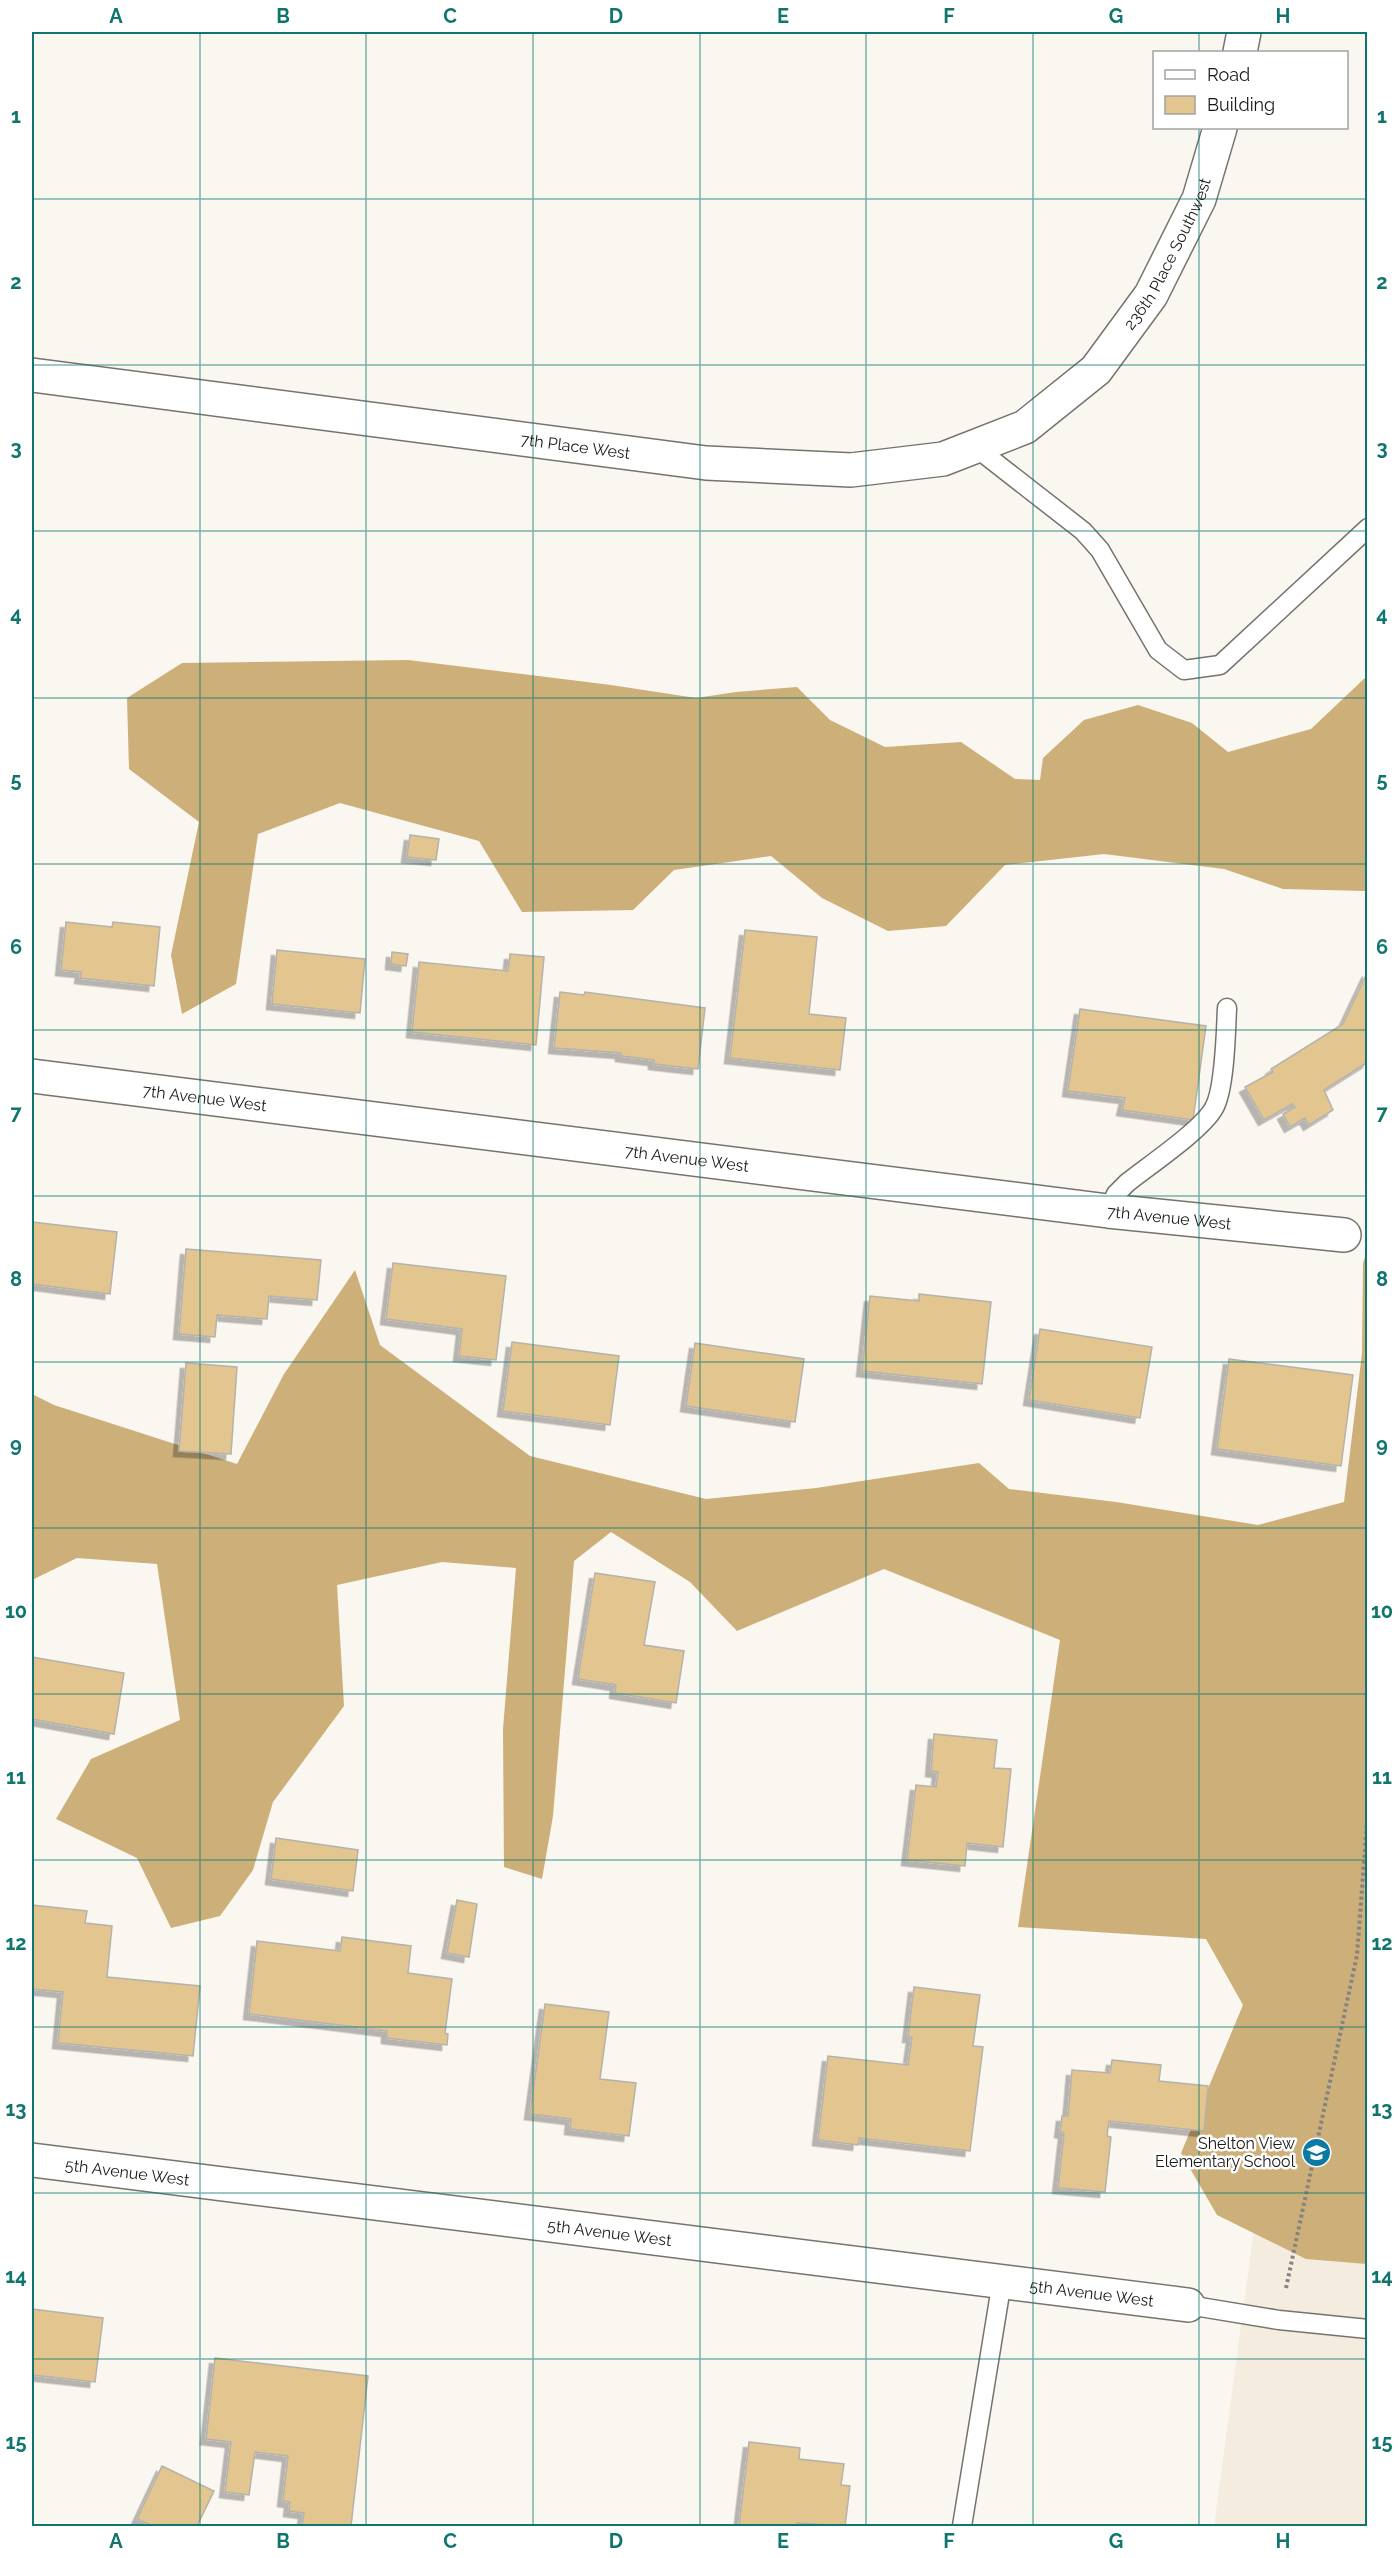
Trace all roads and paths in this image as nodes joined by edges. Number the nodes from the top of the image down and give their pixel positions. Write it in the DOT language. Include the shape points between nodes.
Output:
graph roads {
  1 [pos="1244,32"];
  2 [pos="1240,51"];
  3 [pos="1220,129"];
  4 [pos="1096,370"];
  5 [pos="32,375"];
  6 [pos="974,446"];
  7 [pos="1368,528"];
  8 [pos="1227,1008"];
  9 [pos="32,1076"];
  10 [pos="1108,1211"];
  11 [pos="1344,1235"];
  12 [pos="1368,1810"];
  13 [pos="32,2160"];
  14 [pos="1002,2282"];
  15 [pos="1188,2305"];
  16 [pos="1279,2320"];
  17 [pos="1368,2329"];
  18 [pos="962,2526"];
  1 -- 2 [label="street"];
  3 -- 4 [label="street, 236th Place Southwest" via="1199,199 1151,295"];
  4 -- 6 [label="street, 7th Place West" via="1024,426"];
  5 -- 6 [label="street, 7th Place West" via="706,463 851,470 943,459"];
  6 -- 7 [label="lane" via="1083,531 1100,550 1158,650 1184,670 1220,665"];
  8 -- 10 [label="lane" via="1215,1107 1199,1125 1127,1183"];
  9 -- 10 [label="street, 7th Avenue West"];
  10 -- 11 [label="street, 7th Avenue West"];
  12 -- 16 [label="path" via="1358,1954"];
  13 -- 14 [label="street, 5th Avenue West"];
  14 -- 15 [label="street, 5th Avenue West"];
  14 -- 18 [label="lane"];
  15 -- 16 [label="lane"];
  16 -- 17 [label="lane"];
}
